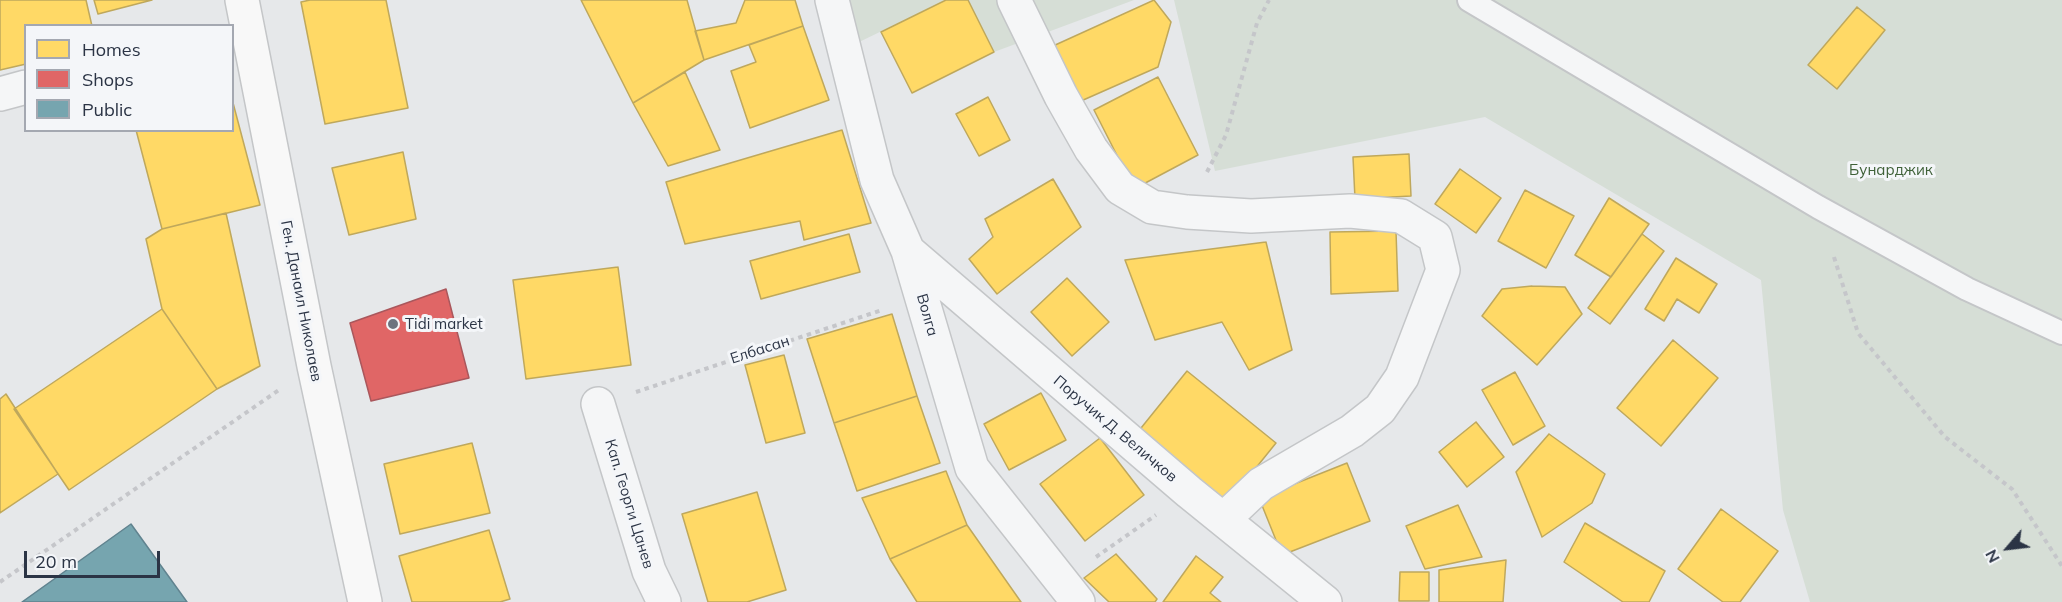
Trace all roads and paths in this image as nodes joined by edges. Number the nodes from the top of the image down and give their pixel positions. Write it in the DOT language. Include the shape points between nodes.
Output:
graph roads {
  1 [pos="831,0"];
  2 [pos="1014,0"];
  3 [pos="1269,0"];
  4 [pos="1468,0"];
  5 [pos="241,20"];
  6 [pos="24,88"];
  7 [pos="0,94"];
  8 [pos="1818,207"];
  9 [pos="1187,212"];
  10 [pos="908,251"];
  11 [pos="922,296"];
  12 [pos="2062,333"];
  13 [pos="314,366"];
  14 [pos="598,404"];
  15 [pos="1189,492"];
  16 [pos="1224,519"];
  17 [pos="2062,566"];
  18 [pos="0,582"];
  19 [pos="1069,592"];
  20 [pos="365,602"];
  21 [pos="664,602"];
  22 [pos="1325,602"];
  1 -- 10 [label="street, Волга" via="877,180"];
  2 -- 9 [label="street" via="1091,149 1120,188 1152,207"];
  3 -- 9 [label="path" via="1257,23 1226,135"];
  4 -- 8 [label="lane"];
  5 -- 13 [label="street, Ген. Данаил Николаев"];
  6 -- 7 [label="street"];
  8 -- 12 [label="lane" via="1967,290"];
  8 -- 17 [label="path" via="1858,333 1945,437 2012,489"];
  9 -- 16 [label="street" via="1251,216 1350,212 1401,216 1435,237 1443,270 1402,377 1380,409 1352,431 1261,484"];
  10 -- 11 [label="street, Волга"];
  10 -- 15 [label="street, Поручик Д. Величков"];
  11 -- 14 [label="path, Елбасан"];
  11 -- 19 [label="street, Волга" via="972,468"];
  13 -- 18 [label="path"];
  13 -- 20 [label="street, Ген. Данаил Николаев"];
  14 -- 21 [label="street, Кап. Георги Цанев" via="649,571"];
  15 -- 16 [label="street, Поручик Д. Величков"];
  15 -- 19 [label="path"];
  16 -- 22 [label="street, Поручик Д. Величков"];
}
